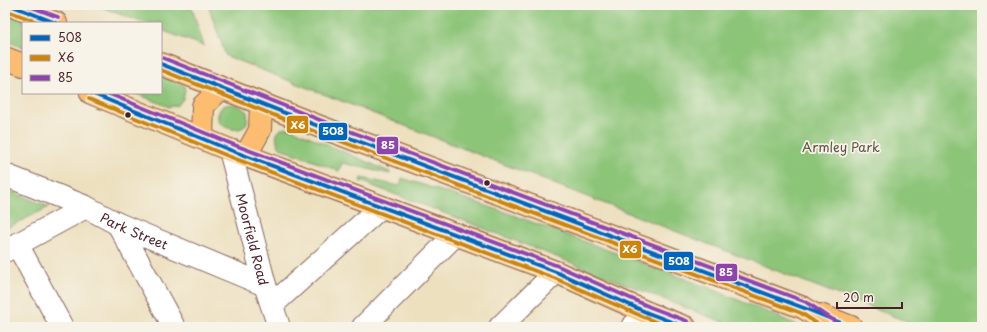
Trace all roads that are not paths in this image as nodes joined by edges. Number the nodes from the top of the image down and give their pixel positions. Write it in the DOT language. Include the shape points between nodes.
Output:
graph roads {
  1 [pos="10,5"];
  2 [pos="53,22"];
  3 [pos="5,58"];
  4 [pos="162,64"];
  5 [pos="22,65"];
  6 [pos="221,88"];
  7 [pos="93,94"];
  8 [pos="261,103"];
  9 [pos="202,138"];
  10 [pos="238,152"];
  11 [pos="5,175"];
  12 [pos="86,207"];
  13 [pos="381,207"];
  14 [pos="118,224"];
  15 [pos="456,234"];
  16 [pos="11,248"];
  17 [pos="556,272"];
  18 [pos="265,285"];
  19 [pos="272,305"];
  20 [pos="804,308"];
  21 [pos="640,320"];
  22 [pos="62,327"];
  23 [pos="174,327"];
  24 [pos="279,327"];
  25 [pos="362,327"];
  26 [pos="500,327"];
  27 [pos="685,327"];
  28 [pos="833,327"];
  29 [pos="851,327"];
  1 -- 2 [label="main road"];
  3 -- 5 [label="main road"];
  4 -- 6 [label="main road"];
  6 -- 8 [label="main road"];
  6 -- 9 [label="main road" via="203,106"];
  7 -- 9 [label="main road"];
  8 -- 10 [label="main road" via="260,130"];
  8 -- 20 [label="main road"];
  9 -- 10 [label="main road"];
  10 -- 13 [label="main road"];
  10 -- 18 [label="street, Moorfield Road"];
  11 -- 12 [label="street, Park Street"];
  12 -- 14 [label="street, Park Street"];
  12 -- 16 [label="street"];
  13 -- 15 [label="main road"];
  13 -- 19 [label="street"];
  14 -- 18 [label="street, Park Street"];
  14 -- 23 [label="street"];
  15 -- 17 [label="main road"];
  15 -- 25 [label="street"];
  16 -- 22 [label="street"];
  17 -- 21 [label="main road"];
  17 -- 26 [label="street"];
  18 -- 19 [label="street, Moorfield Road"];
  19 -- 24 [label="street, Moorfield Road"];
  20 -- 28 [label="main road"];
  20 -- 29 [label="main road"];
  21 -- 27 [label="main road"];
}
